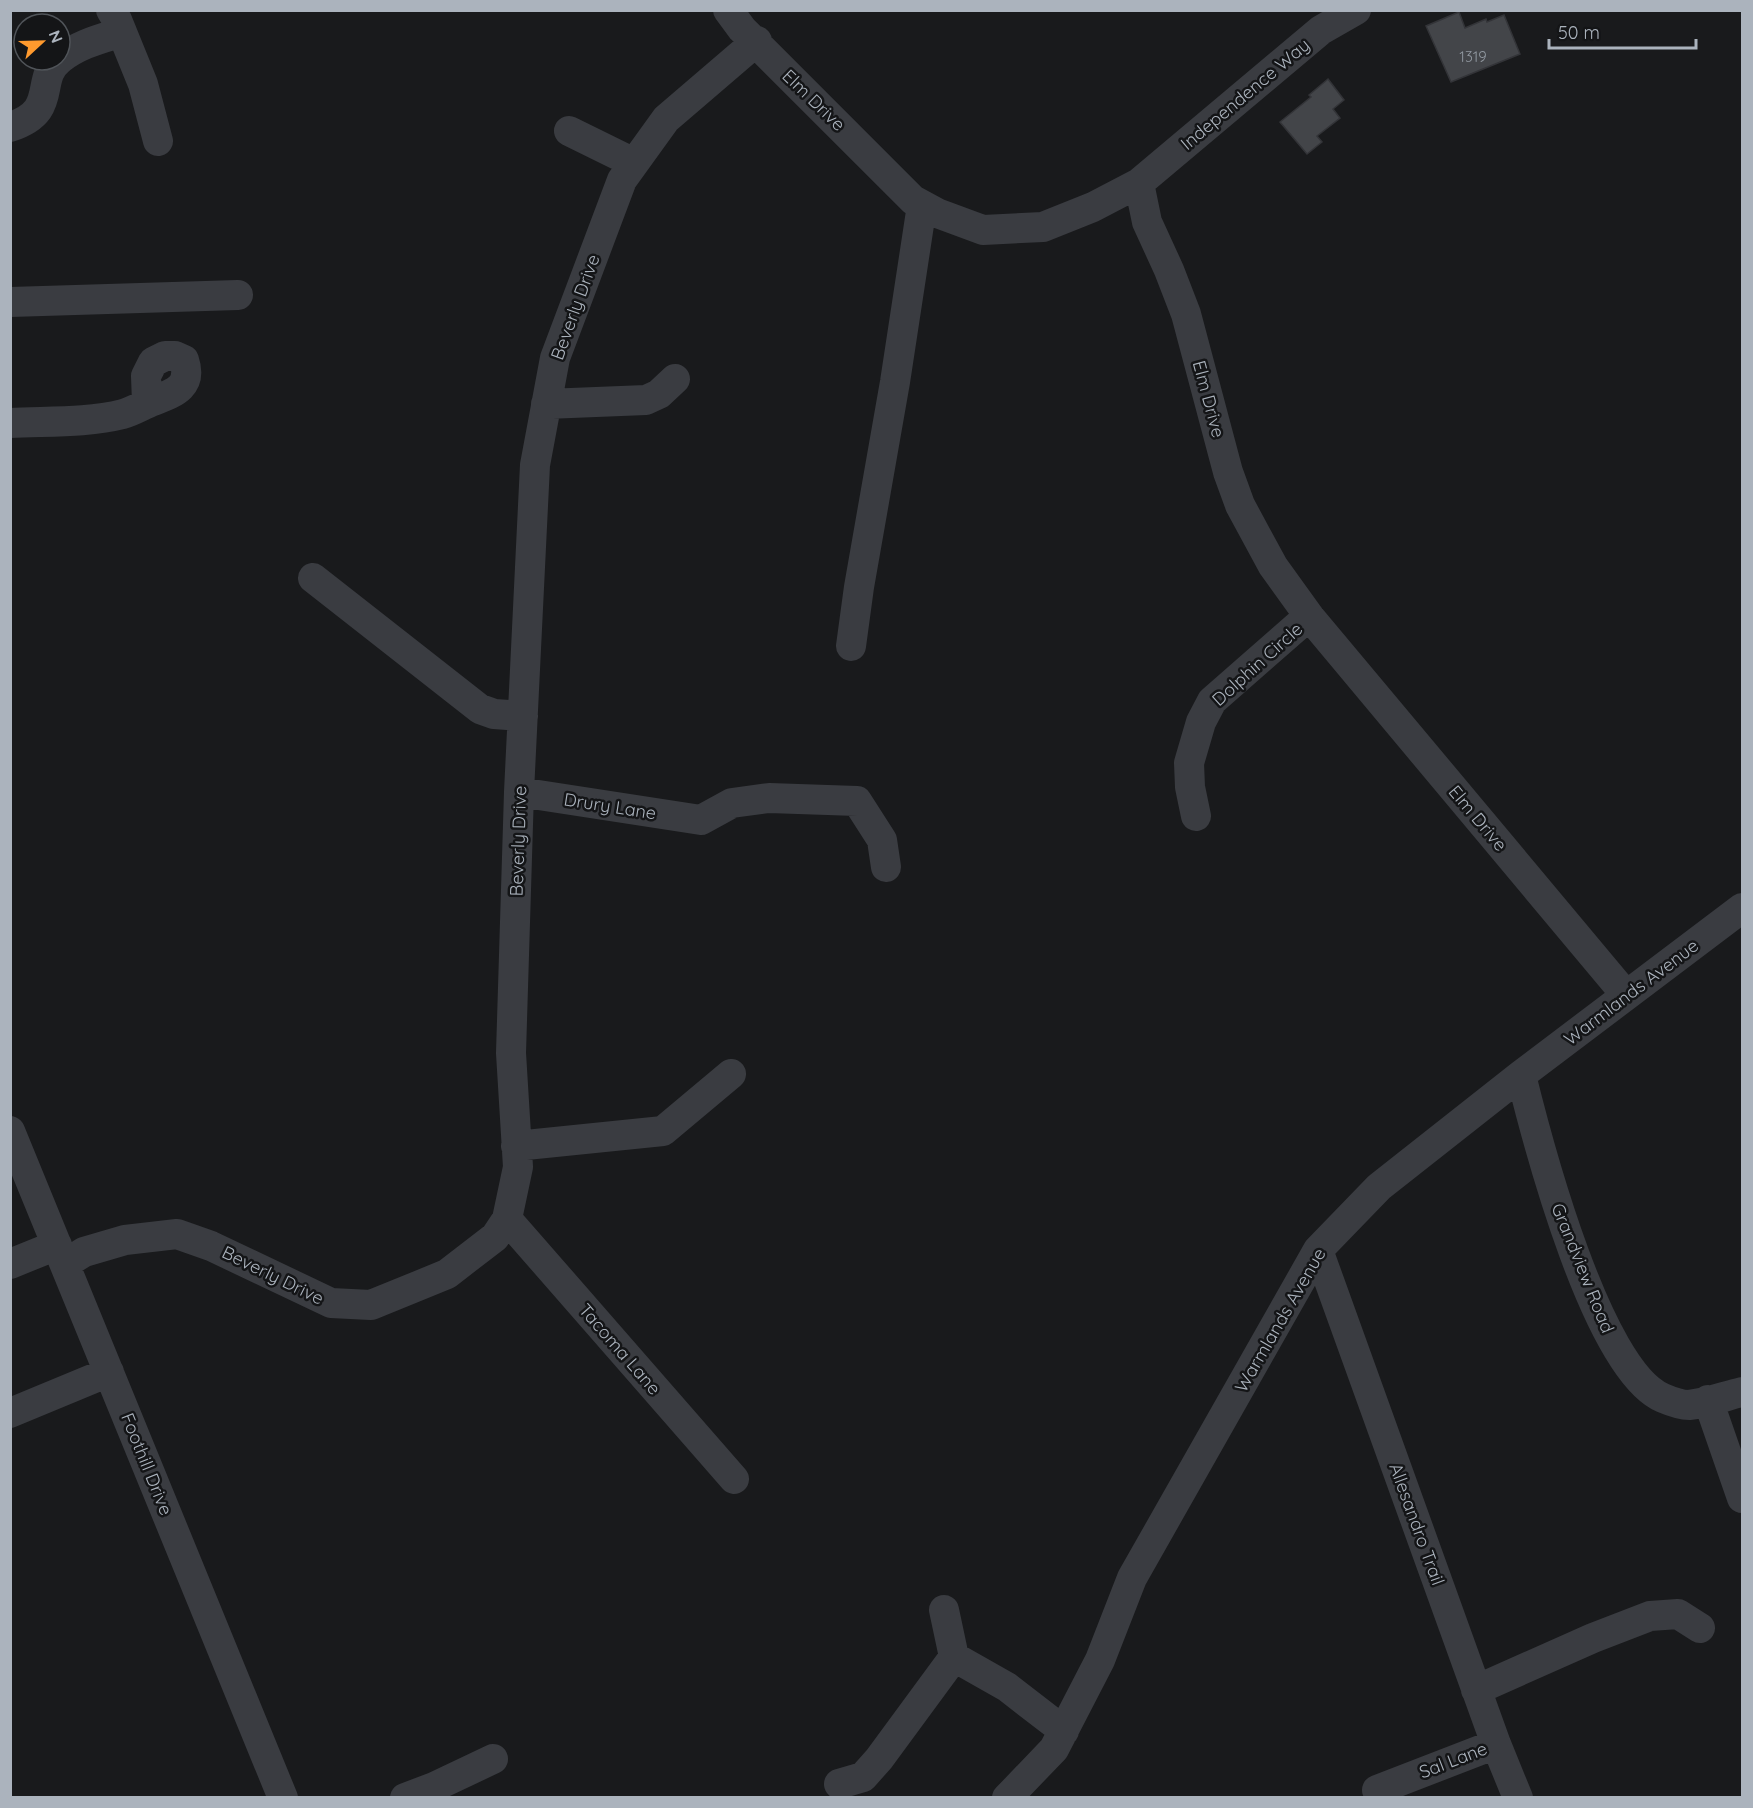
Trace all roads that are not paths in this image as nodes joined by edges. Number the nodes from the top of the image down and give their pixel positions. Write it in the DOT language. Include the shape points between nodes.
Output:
graph roads {
  1 [pos="728,10"];
  2 [pos="1356,10"];
  3 [pos="117,21"];
  4 [pos="757,41"];
  5 [pos="72,50"];
  6 [pos="50,72"];
  7 [pos="10,128"];
  8 [pos="569,131"];
  9 [pos="158,141"];
  10 [pos="634,163"];
  11 [pos="1139,183"];
  12 [pos="922,205"];
  13 [pos="238,295"];
  14 [pos="10,302"];
  15 [pos="675,379"];
  16 [pos="147,403"];
  17 [pos="546,404"];
  18 [pos="10,423"];
  19 [pos="313,578"];
  20 [pos="1309,616"];
  21 [pos="851,645"];
  22 [pos="523,716"];
  23 [pos="519,792"];
  24 [pos="1196,816"];
  25 [pos="886,867"];
  26 [pos="1743,908"];
  27 [pos="1626,995"];
  28 [pos="731,1074"];
  29 [pos="1521,1075"];
  30 [pos="10,1131"];
  31 [pos="516,1146"];
  32 [pos="507,1219"];
  33 [pos="1318,1250"];
  34 [pos="61,1255"];
  35 [pos="10,1264"];
  36 [pos="109,1372"];
  37 [pos="1743,1392"];
  38 [pos="1708,1400"];
  39 [pos="10,1413"];
  40 [pos="734,1479"];
  41 [pos="1743,1498"];
  42 [pos="944,1610"];
  43 [pos="1700,1628"];
  44 [pos="954,1657"];
  45 [pos="1476,1689"];
  46 [pos="1064,1731"];
  47 [pos="1496,1744"];
  48 [pos="493,1759"];
  49 [pos="839,1784"];
  50 [pos="1377,1790"];
  51 [pos="283,1797"];
  52 [pos="405,1797"];
  53 [pos="1007,1797"];
  54 [pos="1518,1797"];
  1 -- 4 [label="street, Elm Drive"];
  2 -- 11 [label="street, Independence Way" via="1321,30"];
  3 -- 5 [label="street"];
  3 -- 9 [label="street" via="143,84"];
  4 -- 10 [label="street, Beverly Drive" via="666,119"];
  4 -- 12 [label="street, Elm Drive"];
  6 -- 7 [label="street" via="40,108 32,117"];
  8 -- 10 [label="street"];
  10 -- 17 [label="street, Beverly Drive" via="622,180 555,358"];
  11 -- 12 [label="street, Elm Drive" via="1043,227 983,230"];
  11 -- 20 [label="street, Elm Drive" via="1147,222 1186,314 1240,505 1273,566"];
  12 -- 21 [label="street"];
  13 -- 14 [label="street"];
  15 -- 17 [label="street" via="646,400"];
  16 -- 18 [label="street" via="124,414"];
  17 -- 22 [label="street, Beverly Drive" via="535,465"];
  19 -- 22 [label="street" via="480,709"];
  20 -- 24 [label="street, Dolphin Circle" via="1212,701 1201,722 1189,763"];
  20 -- 27 [label="street, Elm Drive"];
  22 -- 23 [label="street, Beverly Drive"];
  23 -- 25 [label="street, Drury Lane" via="701,820 732,803 769,798 857,801 882,840"];
  23 -- 31 [label="street, Beverly Drive" via="510,1053"];
  26 -- 27 [label="street, Warmlands Avenue"];
  27 -- 29 [label="street, Warmlands Avenue"];
  28 -- 31 [label="street" via="663,1131"];
  29 -- 33 [label="street, Warmlands Avenue" via="1379,1187"];
  29 -- 38 [label="street, Grandview Road" via="1545,1168 1585,1281 1612,1342 1640,1381 1662,1397 1688,1405"];
  30 -- 34 [label="street, Foothill Drive"];
  31 -- 32 [label="street, Beverly Drive" via="518,1167"];
  32 -- 34 [label="street, Beverly Drive" via="495,1237 447,1274 371,1305 331,1303 177,1234 125,1240"];
  32 -- 40 [label="street, Tacoma Lane"];
  33 -- 45 [label="street, Allesandro Trail"];
  33 -- 46 [label="street, Warmlands Avenue" via="1132,1578 1100,1660"];
  34 -- 35 [label="street, Beverly Drive"];
  34 -- 36 [label="street, Foothill Drive"];
  36 -- 39 [label="street"];
  36 -- 51 [label="street, Foothill Drive"];
  37 -- 38 [label="street, Grandview Road"];
  38 -- 41 [label="street"];
  42 -- 44 [label="street"];
  43 -- 45 [label="street" via="1678,1614 1650,1617"];
  44 -- 46 [label="street" via="1007,1687"];
  44 -- 49 [label="street" via="863,1777"];
  45 -- 47 [label="street, Allesandro Trail"];
  46 -- 53 [label="street, Warmlands Avenue" via="1054,1749"];
  47 -- 50 [label="street, Sal Lane"];
  47 -- 54 [label="street, Allesandro Trail"];
  48 -- 52 [label="street"];
}
